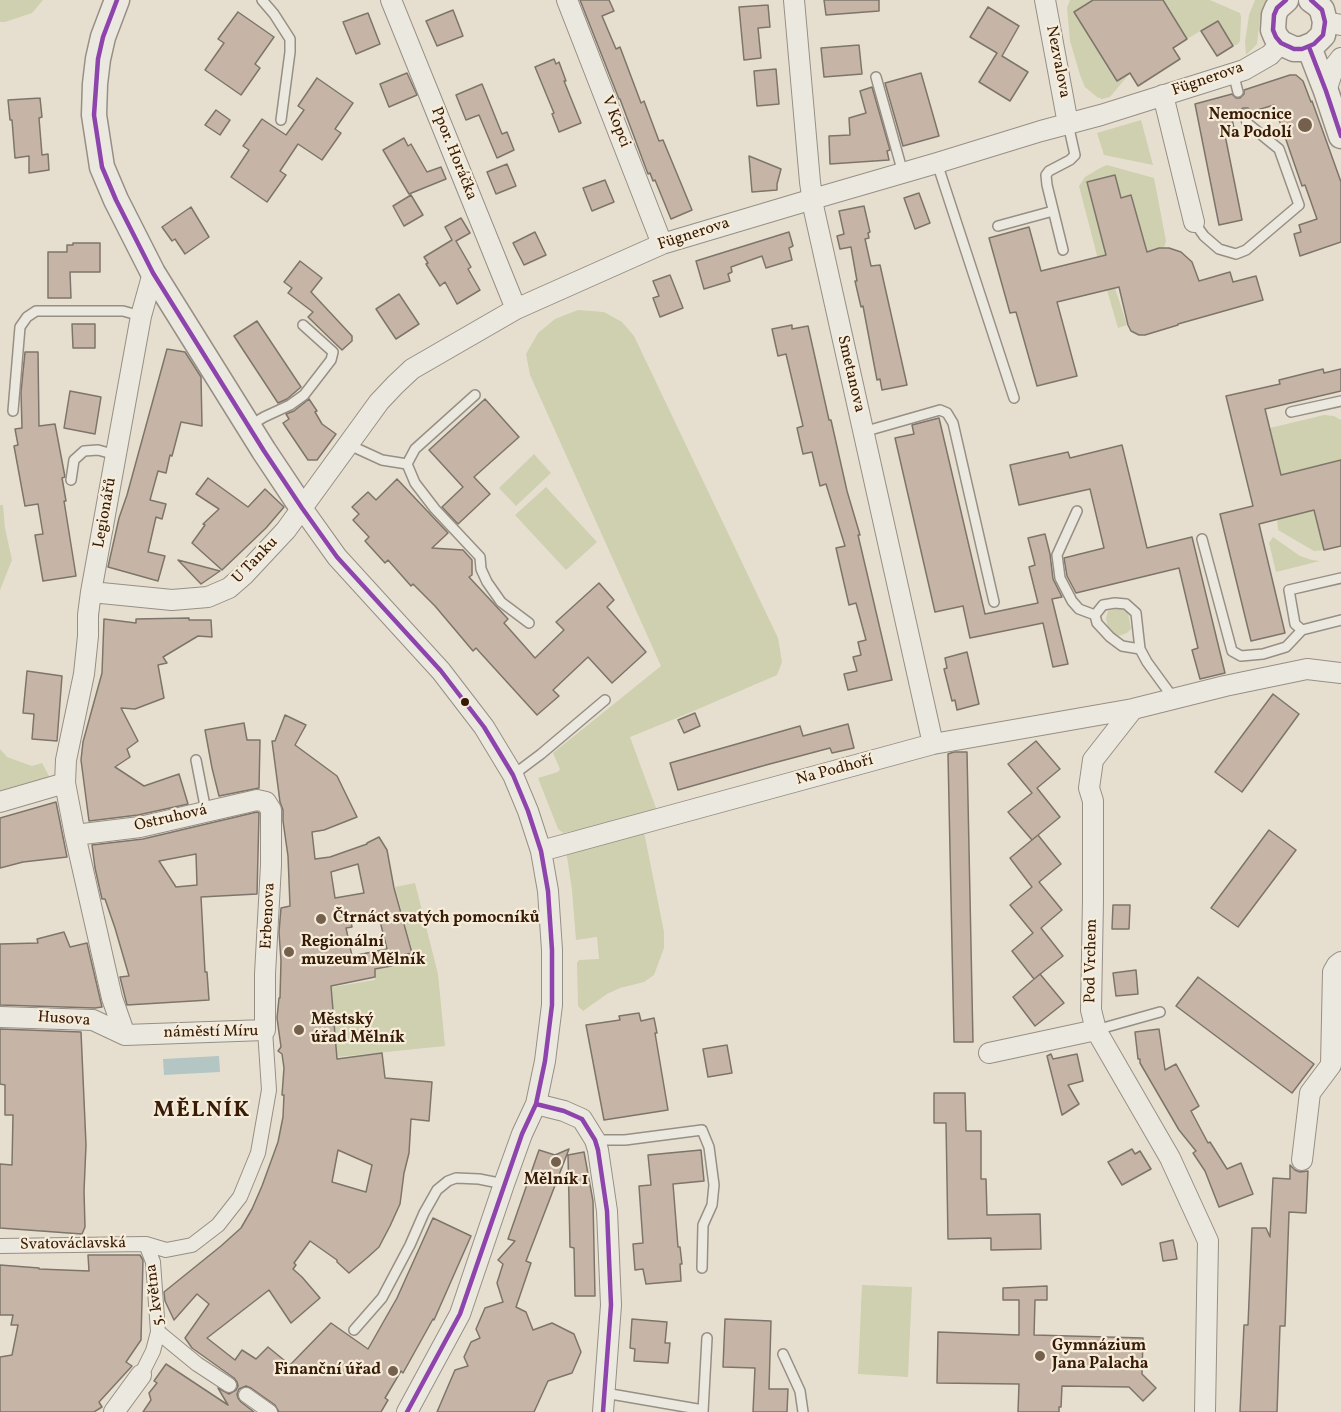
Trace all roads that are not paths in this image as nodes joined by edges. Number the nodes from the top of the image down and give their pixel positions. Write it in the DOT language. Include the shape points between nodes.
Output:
graph roads {
  1 [pos="117,0"];
  2 [pos="262,0"];
  3 [pos="391,0"];
  4 [pos="567,0"];
  5 [pos="794,0"];
  6 [pos="1045,0"];
  7 [pos="1286,0"];
  8 [pos="1311,0"];
  9 [pos="1333,24"];
  10 [pos="1281,43"];
  11 [pos="1309,47"];
  12 [pos="1341,58"];
  13 [pos="876,77"];
  14 [pos="1326,91"];
  15 [pos="1163,95"];
  16 [pos="1245,114"];
  17 [pos="281,120"];
  18 [pos="1068,124"];
  19 [pos="1341,136"];
  20 [pos="937,163"];
  21 [pos="903,172"];
  22 [pos="813,198"];
  23 [pos="1053,211"];
  24 [pos="1194,222"];
  25 [pos="998,225"];
  26 [pos="662,244"];
  27 [pos="1063,250"];
  28 [pos="153,273"];
  29 [pos="516,309"];
  30 [pos="141,316"];
  31 [pos="303,325"];
  32 [pos="475,394"];
  33 [pos="1014,398"];
  34 [pos="1341,401"];
  35 [pos="13,411"];
  36 [pos="1291,412"];
  37 [pos="249,426"];
  38 [pos="863,432"];
  39 [pos="349,442"];
  40 [pos="116,455"];
  41 [pos="407,464"];
  42 [pos="71,480"];
  43 [pos="302,508"];
  44 [pos="1077,511"];
  45 [pos="1202,539"];
  46 [pos="1341,578"];
  47 [pos="91,592"];
  48 [pos="994,602"];
  49 [pos="1095,615"];
  50 [pos="1341,620"];
  51 [pos="529,623"];
  52 [pos="1302,630"];
  53 [pos="1140,649"];
  54 [pos="1341,673"];
  55 [pos="1174,699"];
  56 [pos="605,700"];
  57 [pos="1133,709"];
  58 [pos="933,744"];
  59 [pos="196,760"];
  60 [pos="513,775"];
  61 [pos="65,783"];
  62 [pos="0,801"];
  63 [pos="266,802"];
  64 [pos="206,811"];
  65 [pos="75,835"];
  66 [pos="541,851"];
  67 [pos="1341,962"];
  68 [pos="1160,1012"];
  69 [pos="0,1017"];
  70 [pos="265,1030"];
  71 [pos="1096,1030"];
  72 [pos="124,1035"];
  73 [pos="989,1053"];
  74 [pos="536,1104"];
  75 [pos="595,1140"];
  76 [pos="1302,1160"];
  77 [pos="504,1184"];
  78 [pos="146,1244"];
  79 [pos="0,1246"];
  80 [pos="702,1268"];
  81 [pos="354,1330"];
  82 [pos="158,1332"];
  83 [pos="706,1338"];
  84 [pos="783,1354"];
  85 [pos="141,1375"];
  86 [pos="229,1385"];
  87 [pos="246,1395"];
  88 [pos="604,1402"];
  89 [pos="703,1411"];
  90 [pos="114,1412"];
  91 [pos="270,1412"];
  92 [pos="407,1412"];
  93 [pos="803,1412"];
  94 [pos="1205,1412"];
  1 -- 28 [label="street" via="98,59 94,115 102,167"];
  2 -- 17 [label="lane" via="290,39"];
  3 -- 29 [label="street, Ppor. Horáčka"];
  4 -- 26 [label="street, V Kopci"];
  5 -- 22 [label="street, Smetanova"];
  6 -- 18 [label="street, Nezvalova"];
  7 -- 10 [label="street" via="1277,8 1272,22"];
  8 -- 9 [label="street"];
  9 -- 11 [label="street"];
  10 -- 11 [label="street" via="1294,49"];
  10 -- 15 [label="street, Fügnerova" via="1270,55 1244,70 1236,82"];
  11 -- 14 [label="street"];
  12 -- 14 [label="street"];
  13 -- 21 [label="lane"];
  14 -- 19 [label="street"];
  15 -- 18 [label="street, Fügnerova"];
  15 -- 24 [label="street, Fügnerova"];
  16 -- 24 [label="lane" via="1247,123 1279,149 1299,205 1236,254 1219,249"];
  18 -- 20 [label="street, Fügnerova"];
  18 -- 23 [label="lane" via="1075,155 1046,175"];
  20 -- 21 [label="street, Fügnerova"];
  20 -- 33 [label="lane"];
  21 -- 22 [label="street, Fügnerova"];
  22 -- 26 [label="street, Fügnerova"];
  22 -- 38 [label="street, Smetanova"];
  23 -- 25 [label="lane"];
  23 -- 27 [label="lane"];
  26 -- 29 [label="street, Fügnerova"];
  28 -- 30 [label="street, Legionářů"];
  28 -- 37 [label="street"];
  29 -- 39 [label="street, Fügnerova" via="412,369 379,402"];
  30 -- 35 [label="lane" via="123,311 55,311 36,312 27,317 20,327"];
  30 -- 40 [label="street, Legionářů"];
  31 -- 37 [label="lane" via="333,352 331,360 304,395"];
  32 -- 41 [label="lane" via="415,449"];
  34 -- 36 [label="lane"];
  37 -- 43 [label="street"];
  38 -- 48 [label="lane" via="940,410 947,413 953,423"];
  38 -- 58 [label="street, Smetanova"];
  39 -- 41 [label="lane" via="382,460"];
  39 -- 43 [label="street, Fügnerova"];
  40 -- 42 [label="lane" via="84,451 74,459"];
  40 -- 47 [label="street, Legionářů"];
  41 -- 51 [label="lane" via="415,483 435,509 480,557 480,569 501,602"];
  43 -- 47 [label="street, U Tanku" via="244,574 229,588 208,597 172,600"];
  43 -- 60 [label="street" via="337,556 441,671"];
  44 -- 49 [label="lane" via="1057,555 1060,578 1079,609"];
  45 -- 52 [label="lane" via="1232,651 1240,656 1263,654 1286,647"];
  46 -- 52 [label="lane" via="1289,590 1295,624"];
  47 -- 61 [label="street, Legionářů" via="84,674"];
  49 -- 53 [label="lane" via="1110,637 1122,646"];
  49 -- 53 [label="lane" via="1104,605 1126,604 1136,613"];
  50 -- 52 [label="lane"];
  53 -- 55 [label="lane"];
  54 -- 55 [label="street" via="1307,669"];
  55 -- 57 [label="street"];
  56 -- 60 [label="lane"];
  57 -- 58 [label="street, Na Podhoří"];
  57 -- 71 [label="street, Pod Vrchem" via="1093,760 1089,788 1093,801 1094,900 1090,1010"];
  58 -- 66 [label="street, Na Podhoří"];
  59 -- 64 [label="lane"];
  60 -- 66 [label="street"];
  61 -- 62 [label="street"];
  61 -- 65 [label="street, Legionářů"];
  63 -- 64 [label="street, Ostruhová" via="257,800"];
  63 -- 70 [label="street, Erbenova" via="271,810 271,865"];
  64 -- 65 [label="street, Ostruhová" via="140,827"];
  65 -- 72 [label="street, Legionářů"];
  66 -- 74 [label="street" via="548,891 552,1005"];
  67 -- 76 [label="street" via="1333,972 1331,1065 1310,1093"];
  68 -- 71 [label="lane"];
  69 -- 72 [label="street, Husova" via="93,1020"];
  70 -- 72 [label="street, náměstí Míru" via="224,1025"];
  70 -- 78 [label="street, náměstí Míru" via="269,1090 258,1153 240,1197 219,1225 192,1245 166,1250"];
  71 -- 73 [label="street"];
  71 -- 94 [label="street, Pod Vrchem" via="1170,1158 1208,1241"];
  74 -- 75 [label="street" via="582,1119"];
  74 -- 77 [label="street"];
  75 -- 80 [label="lane" via="702,1130 714,1185 712,1205 703,1225"];
  75 -- 88 [label="street" via="607,1210 610,1305"];
  77 -- 81 [label="lane" via="456,1178 437,1190 382,1298"];
  77 -- 92 [label="street" via="460,1314"];
  78 -- 79 [label="street, Svatováclavská"];
  78 -- 82 [label="street, 5. května" via="153,1262"];
  82 -- 85 [label="street"];
  82 -- 86 [label="street, 5. května"];
  83 -- 89 [label="lane"];
  84 -- 93 [label="lane" via="801,1391"];
  85 -- 90 [label="street"];
  87 -- 91 [label="street"];
  88 -- 89 [label="lane"];
}
